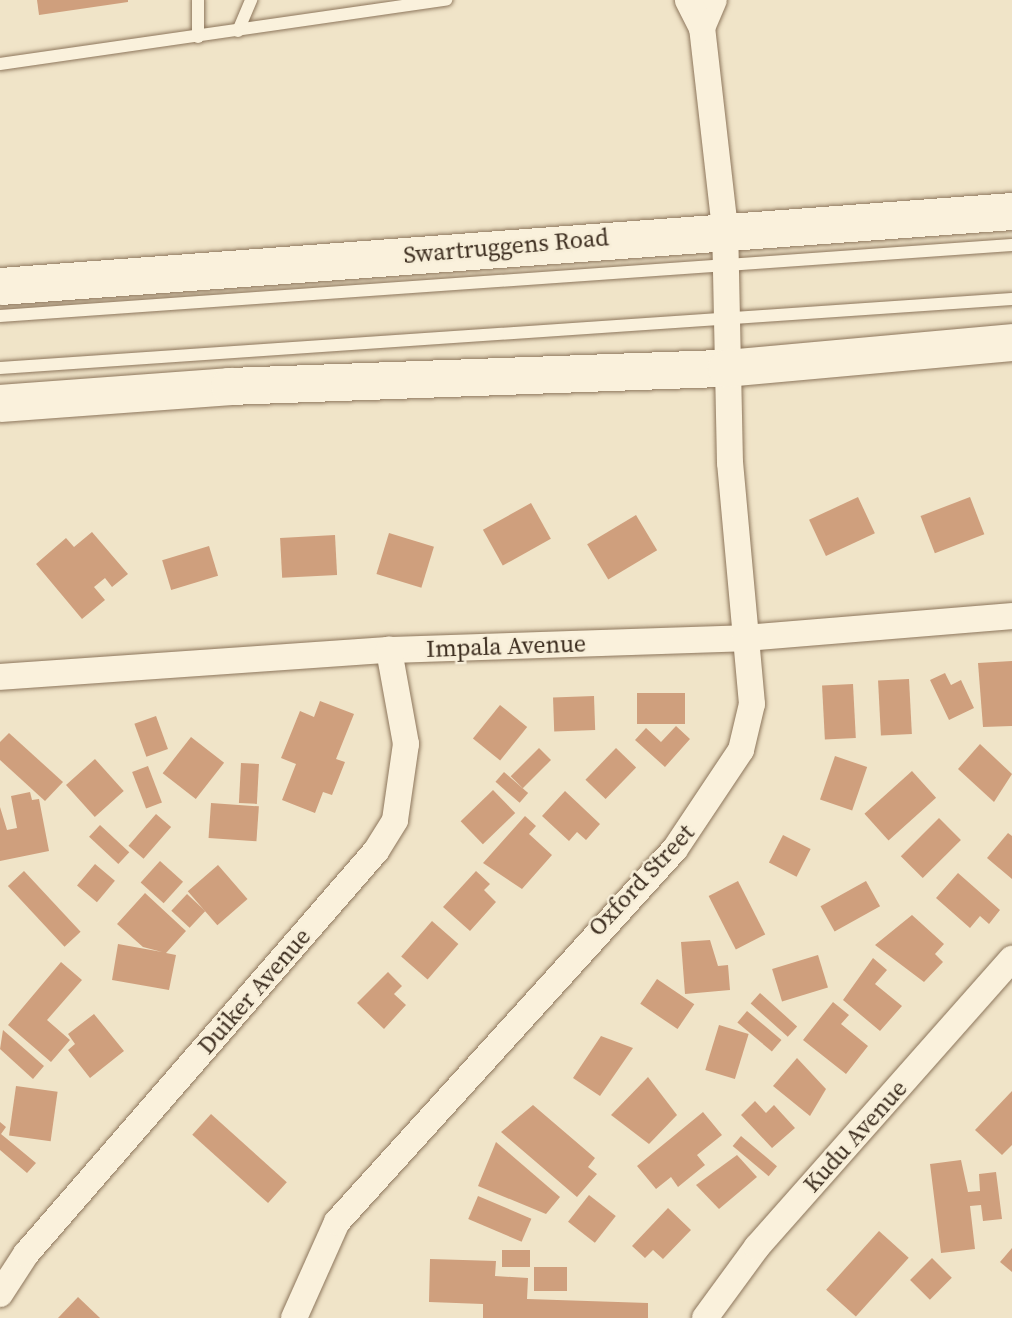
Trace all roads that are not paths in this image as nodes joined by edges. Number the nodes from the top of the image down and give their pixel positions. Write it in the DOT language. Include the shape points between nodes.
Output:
graph roads {
  1 [pos="198,0"];
  2 [pos="251,0"];
  3 [pos="446,0"];
  4 [pos="688,0"];
  5 [pos="714,0"];
  6 [pos="413,4"];
  7 [pos="702,27"];
  8 [pos="238,31"];
  9 [pos="198,37"];
  10 [pos="0,64"];
  11 [pos="1012,211"];
  12 [pos="724,229"];
  13 [pos="1012,245"];
  14 [pos="726,265"];
  15 [pos="0,286"];
  16 [pos="1012,299"];
  17 [pos="0,316"];
  18 [pos="727,316"];
  19 [pos="1012,342"];
  20 [pos="0,368"];
  21 [pos="726,368"];
  22 [pos="0,402"];
  23 [pos="1012,616"];
  24 [pos="746,638"];
  25 [pos="389,650"];
  26 [pos="0,677"];
  27 [pos="1012,959"];
  28 [pos="0,1294"];
  29 [pos="294,1318"];
  30 [pos="705,1318"];
  1 -- 9 [label="lane"];
  2 -- 8 [label="lane"];
  3 -- 6 [label="lane"];
  4 -- 7 [label="street"];
  5 -- 7 [label="street"];
  6 -- 8 [label="lane"];
  7 -- 12 [label="street, Oxford Street"];
  8 -- 9 [label="lane"];
  9 -- 10 [label="lane"];
  11 -- 12 [label="main road, Swartruggens Road"];
  12 -- 14 [label="street, Oxford Street"];
  12 -- 15 [label="main road, Swartruggens Road"];
  13 -- 14 [label="lane"];
  14 -- 17 [label="lane"];
  14 -- 18 [label="street, Oxford Street"];
  16 -- 18 [label="lane"];
  18 -- 20 [label="lane"];
  18 -- 21 [label="street, Oxford Street"];
  19 -- 21 [label="main road"];
  21 -- 22 [label="main road" via="229,386"];
  21 -- 24 [label="street, Oxford Street"];
  23 -- 24 [label="street, Impala Avenue"];
  24 -- 25 [label="street, Impala Avenue"];
  24 -- 29 [label="street, Oxford Street" via="751,704 741,750 714,796 675,849 337,1222 310,1272"];
  25 -- 26 [label="street, Impala Avenue"];
  25 -- 28 [label="street, Duiker Avenue" via="406,744 395,820 376,851 26,1254"];
  27 -- 30 [label="street, Kudu Avenue" via="757,1247"];
}
